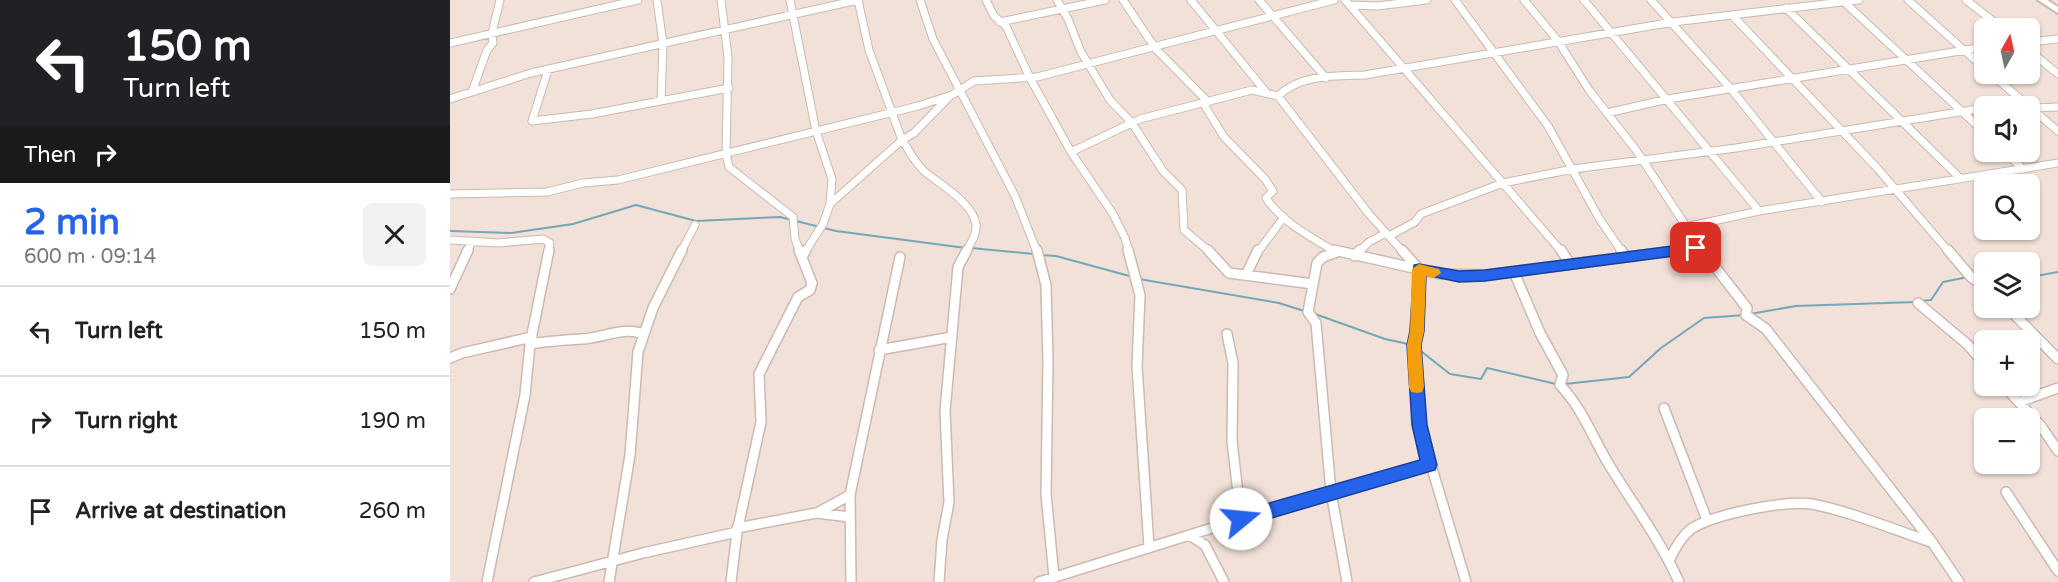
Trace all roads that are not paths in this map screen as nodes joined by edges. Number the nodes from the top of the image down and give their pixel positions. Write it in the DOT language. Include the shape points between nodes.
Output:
graph roads {
  1 [pos="500,0"];
  2 [pos="598,0"];
  3 [pos="638,0"];
  4 [pos="657,0"];
  5 [pos="722,0"];
  6 [pos="790,0"];
  7 [pos="858,0"];
  8 [pos="920,0"];
  9 [pos="986,0"];
  10 [pos="1057,0"];
  11 [pos="1105,0"];
  12 [pos="1123,0"];
  13 [pos="1191,0"];
  14 [pos="1259,0"];
  15 [pos="1334,0"];
  16 [pos="1427,0"];
  17 [pos="1455,0"];
  18 [pos="1524,0"];
  19 [pos="1584,0"];
  20 [pos="1651,0"];
  21 [pos="1859,0"];
  22 [pos="1908,0"];
  23 [pos="1966,0"];
  24 [pos="2042,0"];
  25 [pos="1393,2"];
  26 [pos="1844,2"];
  27 [pos="1348,3"];
  28 [pos="599,8"];
  29 [pos="1786,8"];
  30 [pos="1063,10"];
  31 [pos="2058,11"];
  32 [pos="794,14"];
  33 [pos="1732,15"];
  34 [pos="1273,16"];
  35 [pos="1989,18"];
  36 [pos="1000,22"];
  37 [pos="1673,22"];
  38 [pos="728,30"];
  39 [pos="1216,32"];
  40 [pos="1612,32"];
  41 [pos="492,33"];
  42 [pos="2058,39"];
  43 [pos="1558,41"];
  44 [pos="2040,41"];
  45 [pos="450,43"];
  46 [pos="663,45"];
  47 [pos="1155,48"];
  48 [pos="1974,48"];
  49 [pos="1963,50"];
  50 [pos="1493,52"];
  51 [pos="1974,59"];
  52 [pos="2040,59"];
  53 [pos="1906,60"];
  54 [pos="1090,65"];
  55 [pos="1405,68"];
  56 [pos="1848,68"];
  57 [pos="548,69"];
  58 [pos="2058,74"];
  59 [pos="1030,78"];
  60 [pos="1326,78"];
  61 [pos="1793,79"];
  62 [pos="2003,84"];
  63 [pos="729,88"];
  64 [pos="1731,89"];
  65 [pos="472,92"];
  66 [pos="956,92"];
  67 [pos="1266,92"];
  68 [pos="1278,96"];
  69 [pos="2017,96"];
  70 [pos="450,99"];
  71 [pos="1668,99"];
  72 [pos="661,101"];
  73 [pos="1205,103"];
  74 [pos="2058,107"];
  75 [pos="2040,108"];
  76 [pos="1974,109"];
  77 [pos="1962,111"];
  78 [pos="890,112"];
  79 [pos="1607,113"];
  80 [pos="2040,116"];
  81 [pos="1902,120"];
  82 [pos="1974,122"];
  83 [pos="1132,123"];
  84 [pos="1841,130"];
  85 [pos="816,131"];
  86 [pos="2058,131"];
  87 [pos="902,140"];
  88 [pos="1774,142"];
  89 [pos="1071,152"];
  90 [pos="1711,152"];
  91 [pos="726,154"];
  92 [pos="1642,160"];
  93 [pos="2016,162"];
  94 [pos="2058,163"];
  95 [pos="1573,169"];
  96 [pos="2023,169"];
  97 [pos="1960,178"];
  98 [pos="1503,183"];
  99 [pos="1897,190"];
  100 [pos="450,194"];
  101 [pos="1822,202"];
  102 [pos="830,204"];
  103 [pos="1759,212"];
  104 [pos="1284,217"];
  105 [pos="695,225"];
  106 [pos="1686,227"];
  107 [pos="1388,235"];
  108 [pos="450,240"];
  109 [pos="472,241"];
  110 [pos="1700,248"];
  111 [pos="1337,252"];
  112 [pos="1354,256"];
  113 [pos="802,257"];
  114 [pos="900,257"];
  115 [pos="1626,257"];
  116 [pos="1570,264"];
  117 [pos="1418,268"];
  118 [pos="1514,272"];
  119 [pos="1246,275"];
  120 [pos="1974,279"];
  121 [pos="1313,284"];
  122 [pos="450,289"];
  123 [pos="1918,303"];
  124 [pos="2018,318"];
  125 [pos="643,334"];
  126 [pos="1227,334"];
  127 [pos="952,337"];
  128 [pos="531,341"];
  129 [pos="879,350"];
  130 [pos="1974,352"];
  131 [pos="450,358"];
  132 [pos="2058,359"];
  133 [pos="2058,388"];
  134 [pos="2013,396"];
  135 [pos="2019,402"];
  136 [pos="1664,408"];
  137 [pos="2058,451"];
  138 [pos="1430,465"];
  139 [pos="1331,492"];
  140 [pos="2006,492"];
  141 [pos="850,495"];
  142 [pos="816,513"];
  143 [pos="850,517"];
  144 [pos="1241,519"];
  145 [pos="1707,520"];
  146 [pos="1212,529"];
  147 [pos="737,530"];
  148 [pos="1189,535"];
  149 [pos="1932,542"];
  150 [pos="1205,545"];
  151 [pos="1149,547"];
  152 [pos="1670,559"];
  153 [pos="610,563"];
  154 [pos="2058,571"];
  155 [pos="1054,577"];
  156 [pos="487,582"];
  157 [pos="534,582"];
  158 [pos="609,582"];
  159 [pos="731,582"];
  160 [pos="851,582"];
  161 [pos="939,582"];
  162 [pos="1039,582"];
  163 [pos="1224,582"];
  164 [pos="1347,582"];
  165 [pos="1466,582"];
  166 [pos="1679,582"];
  167 [pos="1959,582"];
  1 -- 41 [label="street"];
  2 -- 28 [label="street"];
  3 -- 28 [label="street"];
  4 -- 46 [label="street"];
  5 -- 38 [label="street"];
  6 -- 32 [label="street"];
  7 -- 32 [label="street"];
  7 -- 78 [label="street" via="869,50"];
  8 -- 66 [label="street"];
  9 -- 36 [label="street"];
  10 -- 30 [label="street"];
  11 -- 30 [label="street"];
  12 -- 47 [label="street"];
  13 -- 39 [label="street"];
  14 -- 34 [label="street"];
  15 -- 34 [label="street"];
  16 -- 25 [label="street"];
  17 -- 50 [label="street"];
  18 -- 43 [label="street"];
  19 -- 40 [label="street"];
  20 -- 37 [label="street"];
  21 -- 26 [label="street"];
  22 -- 49 [label="street"];
  23 -- 35 [label="street"];
  24 -- 31 [label="street"];
  25 -- 27 [label="street"];
  26 -- 29 [label="street"];
  26 -- 53 [label="street"];
  27 -- 55 [label="street"];
  28 -- 41 [label="street"];
  29 -- 33 [label="street"];
  29 -- 56 [label="street"];
  30 -- 36 [label="street"];
  30 -- 54 [label="street"];
  32 -- 38 [label="street"];
  32 -- 85 [label="street"];
  33 -- 37 [label="street"];
  33 -- 61 [label="street"];
  34 -- 39 [label="street"];
  34 -- 60 [label="street"];
  36 -- 59 [label="street" via="1006,26"];
  37 -- 40 [label="street"];
  37 -- 64 [label="street"];
  38 -- 46 [label="street"];
  38 -- 63 [label="street"];
  39 -- 47 [label="street"];
  39 -- 67 [label="street"];
  40 -- 43 [label="street"];
  40 -- 71 [label="street"];
  41 -- 45 [label="street"];
  41 -- 65 [label="street" via="492,43"];
  42 -- 44 [label="street"];
  43 -- 50 [label="street"];
  43 -- 79 [label="street"];
  46 -- 57 [label="street"];
  46 -- 72 [label="street"];
  47 -- 54 [label="street"];
  47 -- 73 [label="street"];
  48 -- 49 [label="street"];
  49 -- 51 [label="street"];
  49 -- 53 [label="street"];
  50 -- 55 [label="street"];
  50 -- 95 [label="street" via="1533,104"];
  52 -- 58 [label="street"];
  53 -- 56 [label="street"];
  53 -- 77 [label="street"];
  54 -- 59 [label="street"];
  54 -- 83 [label="street" via="1110,100"];
  55 -- 60 [label="street"];
  55 -- 98 [label="street"];
  56 -- 61 [label="street"];
  56 -- 81 [label="street"];
  57 -- 65 [label="street"];
  57 -- 72 [label="street" via="532,121"];
  59 -- 66 [label="street" via="974,81"];
  59 -- 89 [label="street"];
  60 -- 68 [label="street" via="1304,81"];
  61 -- 64 [label="street"];
  61 -- 84 [label="street"];
  62 -- 69 [label="street"];
  63 -- 72 [label="street"];
  63 -- 91 [label="street"];
  64 -- 71 [label="street"];
  64 -- 88 [label="street"];
  65 -- 70 [label="street"];
  66 -- 78 [label="street"];
  66 -- 87 [label="street"];
  66 -- 155 [label="street" via="1015,196 1046,285 1046,494"];
  67 -- 68 [label="street"];
  67 -- 73 [label="street" via="1252,90"];
  68 -- 107 [label="street"];
  71 -- 79 [label="street"];
  71 -- 90 [label="street"];
  73 -- 83 [label="street"];
  73 -- 104 [label="street" via="1224,137 1269,185 1273,192 1266,199"];
  74 -- 75 [label="street"];
  76 -- 77 [label="street"];
  77 -- 81 [label="street"];
  77 -- 82 [label="street"];
  78 -- 85 [label="street"];
  78 -- 87 [label="street"];
  79 -- 92 [label="street"];
  80 -- 86 [label="street"];
  81 -- 84 [label="street"];
  81 -- 97 [label="street"];
  83 -- 89 [label="street"];
  83 -- 119 [label="street" via="1163,171 1184,194 1184,230 1214,254 1226,272"];
  84 -- 88 [label="street"];
  84 -- 99 [label="street"];
  85 -- 91 [label="street"];
  85 -- 102 [label="street" via="832,179"];
  87 -- 102 [label="street"];
  87 -- 127 [label="street" via="923,171 948,188 975,217 975,234 958,267"];
  88 -- 90 [label="street"];
  88 -- 101 [label="street"];
  89 -- 151 [label="street" via="1125,238 1140,295 1137,366"];
  90 -- 92 [label="street"];
  90 -- 103 [label="street"];
  91 -- 100 [label="street" via="548,192"];
  91 -- 113 [label="street" via="729,167 793,217"];
  92 -- 95 [label="street"];
  92 -- 106 [label="street"];
  93 -- 96 [label="street"];
  94 -- 96 [label="street"];
  95 -- 98 [label="street"];
  95 -- 115 [label="street" via="1599,218"];
  96 -- 97 [label="street"];
  97 -- 99 [label="street"];
  98 -- 107 [label="street" via="1421,214 1415,222"];
  98 -- 116 [label="street"];
  99 -- 101 [label="street"];
  99 -- 120 [label="street"];
  101 -- 103 [label="street"];
  102 -- 113 [label="street" via="823,224"];
  103 -- 106 [label="street"];
  104 -- 111 [label="street"];
  104 -- 119 [label="street" via="1262,243"];
  105 -- 125 [label="street"];
  106 -- 110 [label="street"];
  107 -- 112 [label="street" via="1370,242"];
  107 -- 117 [label="street"];
  108 -- 109 [label="street"];
  109 -- 122 [label="street"];
  109 -- 128 [label="street" via="512,243 543,239 549,243"];
  110 -- 115 [label="street"];
  110 -- 149 [label="street" via="1747,308 1746,315 1766,329"];
  111 -- 112 [label="street"];
  111 -- 121 [label="street" via="1317,263"];
  112 -- 117 [label="street"];
  113 -- 147 [label="street" via="812,283 798,297 759,374 760,422"];
  114 -- 129 [label="street"];
  115 -- 116 [label="street"];
  116 -- 118 [label="street"];
  117 -- 118 [label="street" via="1459,276"];
  117 -- 138 [label="street" via="1414,345 1419,425"];
  118 -- 152 [label="street" via="1563,375 1560,385 1571,396 1608,464"];
  119 -- 121 [label="street"];
  121 -- 139 [label="street" via="1308,312 1316,323"];
  123 -- 130 [label="street"];
  124 -- 132 [label="street"];
  125 -- 128 [label="street" via="625,331 582,339"];
  125 -- 153 [label="street" via="635,364 630,456"];
  126 -- 144 [label="street" via="1233,363 1232,441"];
  127 -- 129 [label="street"];
  127 -- 161 [label="street" via="945,411 949,502"];
  128 -- 131 [label="street"];
  128 -- 156 [label="street" via="525,395"];
  129 -- 141 [label="street"];
  133 -- 135 [label="street"];
  134 -- 135 [label="street"];
  135 -- 137 [label="street"];
  136 -- 145 [label="street"];
  138 -- 139 [label="street"];
  138 -- 165 [label="street"];
  139 -- 144 [label="street"];
  139 -- 164 [label="street"];
  140 -- 154 [label="street"];
  141 -- 142 [label="street"];
  141 -- 143 [label="street"];
  142 -- 143 [label="street"];
  142 -- 147 [label="street"];
  143 -- 160 [label="street"];
  144 -- 146 [label="street"];
  145 -- 149 [label="street" via="1810,504"];
  145 -- 152 [label="street" via="1674,544"];
  146 -- 148 [label="street"];
  146 -- 150 [label="street"];
  147 -- 153 [label="street"];
  147 -- 159 [label="street"];
  148 -- 150 [label="street"];
  148 -- 151 [label="street"];
  149 -- 167 [label="street"];
  150 -- 163 [label="street"];
  151 -- 155 [label="street"];
  152 -- 166 [label="street"];
  153 -- 157 [label="street"];
  153 -- 158 [label="street"];
  155 -- 162 [label="street"];
}
